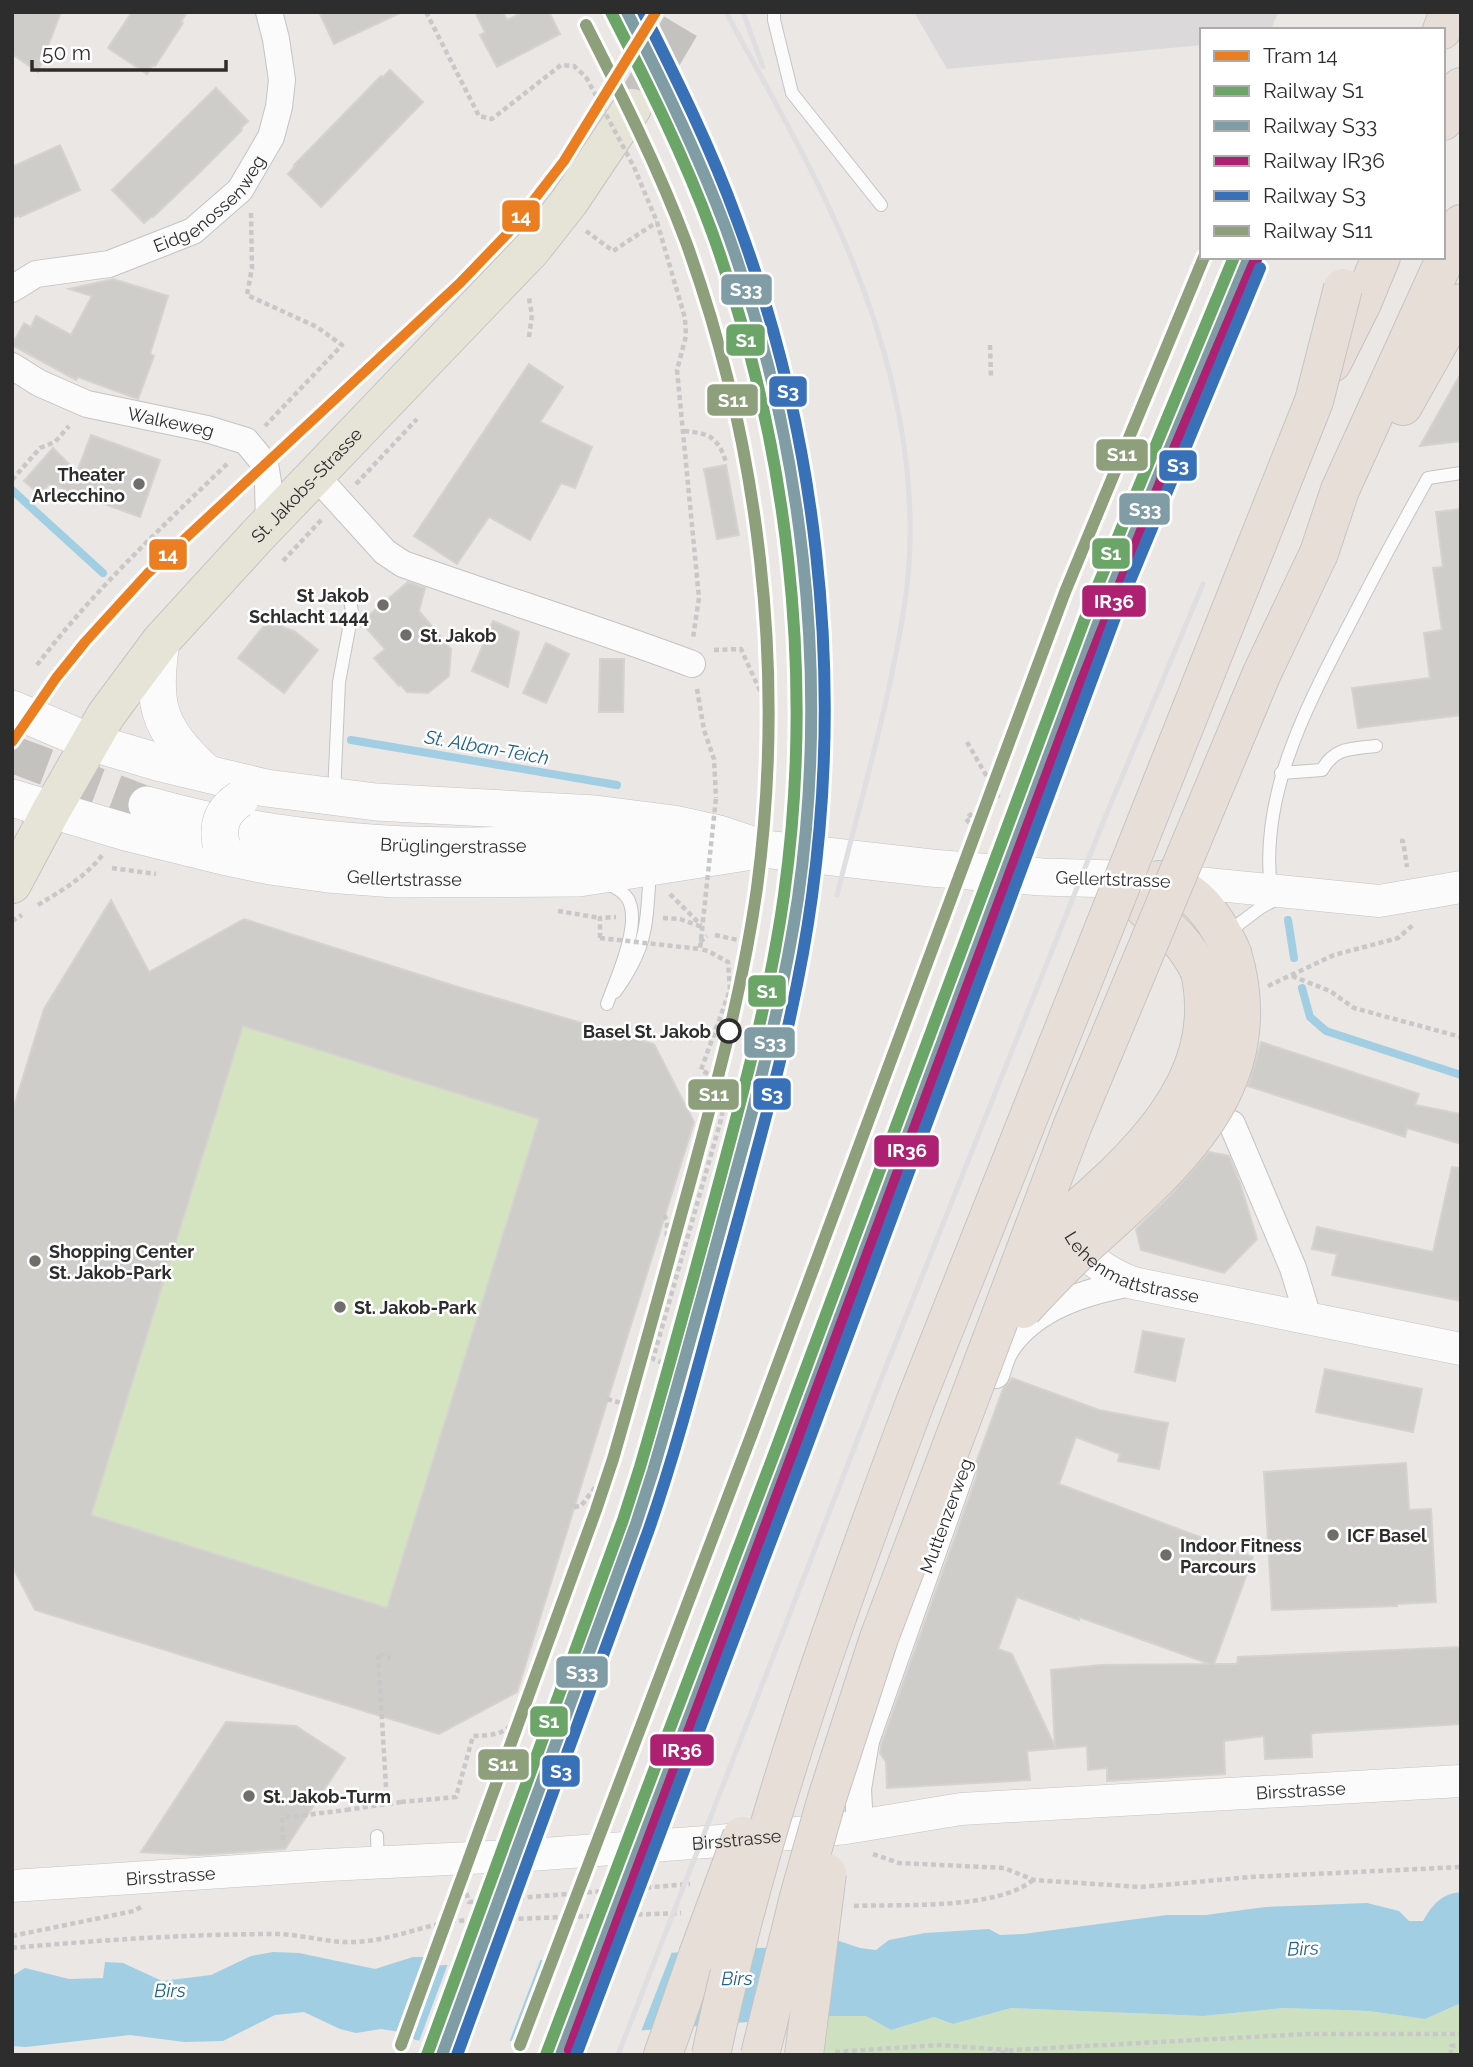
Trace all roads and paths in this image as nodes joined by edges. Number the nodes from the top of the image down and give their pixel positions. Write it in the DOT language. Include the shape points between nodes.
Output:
graph roads {
  1 [pos="269,12"];
  2 [pos="426,12"];
  3 [pos="774,12"];
  4 [pos="1461,87"];
  5 [pos="632,108"];
  6 [pos="1445,117"];
  7 [pos="240,190"];
  8 [pos="881,205"];
  9 [pos="657,222"];
  10 [pos="1461,224"];
  11 [pos="580,226"];
  12 [pos="1379,259"];
  13 [pos="1353,283"];
  14 [pos="12,289"];
  15 [pos="528,290"];
  16 [pos="1461,303"];
  17 [pos="529,337"];
  18 [pos="989,345"];
  19 [pos="12,366"];
  20 [pos="991,377"];
  21 [pos="69,425"];
  22 [pos="684,431"];
  23 [pos="248,443"];
  24 [pos="726,462"];
  25 [pos="1461,473"];
  26 [pos="316,476"];
  27 [pos="12,480"];
  28 [pos="269,524"];
  29 [pos="1319,553"];
  30 [pos="350,597"];
  31 [pos="162,641"];
  32 [pos="692,657"];
  33 [pos="37,665"];
  34 [pos="766,704"];
  35 [pos="12,709"];
  36 [pos="967,741"];
  37 [pos="90,742"];
  38 [pos="1376,746"];
  39 [pos="205,772"];
  40 [pos="1281,773"];
  41 [pos="253,794"];
  42 [pos="12,798"];
  43 [pos="334,798"];
  44 [pos="147,805"];
  45 [pos="51,810"];
  46 [pos="981,841"];
  47 [pos="1400,842"];
  48 [pos="21,849"];
  49 [pos="764,849"];
  50 [pos="224,850"];
  51 [pos="650,868"];
  52 [pos="1408,875"];
  53 [pos="81,876"];
  54 [pos="579,878"];
  55 [pos="1461,887"];
  56 [pos="1281,892"];
  57 [pos="1152,894"];
  58 [pos="24,901"];
  59 [pos="12,921"];
  60 [pos="696,925"];
  61 [pos="702,927"];
  62 [pos="715,935"];
  63 [pos="600,938"];
  64 [pos="1398,938"];
  65 [pos="701,942"];
  66 [pos="752,943"];
  67 [pos="1228,944"];
  68 [pos="699,949"];
  69 [pos="1291,976"];
  70 [pos="1259,989"];
  71 [pos="1461,1037"];
  72 [pos="1232,1124"];
  73 [pos="664,1215"];
  74 [pos="1132,1283"];
  75 [pos="666,1299"];
  76 [pos="1306,1317"];
  77 [pos="1461,1349"];
  78 [pos="663,1363"];
  79 [pos="607,1399"];
  80 [pos="636,1407"];
  81 [pos="621,1453"];
  82 [pos="574,1507"];
  83 [pos="390,1658"];
  84 [pos="530,1700"];
  85 [pos="1461,1781"];
  86 [pos="387,1804"];
  87 [pos="282,1818"];
  88 [pos="862,1838"];
  89 [pos="462,1860"];
  90 [pos="1461,1867"];
  91 [pos="1034,1880"];
  92 [pos="691,1884"];
  93 [pos="12,1886"];
  94 [pos="149,1902"];
  95 [pos="848,1906"];
  96 [pos="684,1913"];
  97 [pos="12,1936"];
  98 [pos="12,1948"];
  99 [pos="1461,2034"];
  100 [pos="1461,2045"];
  101 [pos="1013,2050"];
  102 [pos="816,2054"];
  103 [pos="663,2055"];
  104 [pos="711,2055"];
  105 [pos="760,2055"];
  106 [pos="992,2055"];
  107 [pos="1451,2055"];
  1 -- 7 [label="street, Eidgenossenweg" via="282,80 279,107 271,137"];
  2 -- 9 [label="path, bridge" via="479,116 492,119 561,65 574,66 586,77 634,167"];
  3 -- 8 [label="lane" via="792,93"];
  4 -- 6 [label="highway"];
  5 -- 26 [label="main road, St. Jakobs-Strasse" via="569,202 531,248"];
  7 -- 14 [label="street, Eidgenossenweg" via="193,231 109,264 36,274"];
  7 -- 23 [label="path" via="251,214 252,268 247,295 317,327 342,345"];
  9 -- 11 [label="path" via="613,251"];
  9 -- 22 [label="path" via="685,318 677,370"];
  10 -- 29 [label="highway" via="1363,435"];
  12 -- 13 [label="highway"];
  13 -- 104 [label="highway, bridge" via="1314,401 916,1400 855,1565 797,1731 738,1935"];
  15 -- 17 [label="path"];
  16 -- 29 [label="highway"];
  18 -- 20 [label="path"];
  19 -- 23 [label="street, Walkeweg" via="87,404 206,429"];
  21 -- 27 [label="path" via="55,442 40,448"];
  22 -- 24 [label="path" via="703,432 715,439"];
  22 -- 32 [label="path" via="699,598"];
  23 -- 28 [label="street" via="265,464"];
  23 -- 33 [label="path" via="114,574"];
  25 -- 40 [label="lane" via="1428,478 1315,691"];
  26 -- 28 [label="main road, St. Jakobs-Strasse"];
  26 -- 32 [label="street" via="402,565 537,612"];
  28 -- 31 [label="main road, St. Jakobs-Strasse"];
  29 -- 105 [label="highway, bridge" via="1262,673 1072,1127 893,1600 827,1798"];
  30 -- 43 [label="lane" via="352,613 339,682"];
  31 -- 37 [label="main road, St. Jakobs-Strasse"];
  31 -- 39 [label="main road" via="156,691 161,713 180,748"];
  32 -- 34 [label="path" via="741,649"];
  32 -- 61 [label="path, bridge" via="704,730 714,759 716,798"];
  35 -- 37 [label="main road"];
  36 -- 46 [label="path" via="998,796 966,818"];
  37 -- 39 [label="main road, Gellertstrasse"];
  37 -- 45 [label="main road, St. Jakobs-Strasse"];
  38 -- 40 [label="lane" via="1334,754 1322,770"];
  39 -- 41 [label="main road, Gellertstrasse"];
  40 -- 56 [label="lane" via="1268,851"];
  41 -- 43 [label="main road, Gellertstrasse"];
  41 -- 50 [label="main road, bridge" via="233,804 221,818"];
  42 -- 45 [label="main road"];
  43 -- 49 [label="main road, Gellertstrasse" via="595,814 674,824"];
  44 -- 49 [label="main road, Brüglingerstrasse" via="259,832 332,841 453,846 640,843"];
  45 -- 48 [label="main road, St. Jakobs-Strasse"];
  45 -- 50 [label="main road, Gellertstrasse"];
  47 -- 52 [label="path"];
  48 -- 58 [label="main road, St. Jakobs-Strasse"];
  49 -- 51 [label="main road, Gellertstrasse"];
  49 -- 57 [label="main road, Gellertstrasse" via="932,868 1105,880"];
  50 -- 54 [label="main road, Gellertstrasse" via="270,866 328,874 395,879"];
  51 -- 54 [label="main road, Gellertstrasse"];
  51 -- 54 [label="lane" via="644,939 631,970 607,1004 630,938 632,908 618,889"];
  51 -- 61 [label="path"];
  53 -- 58 [label="path"];
  55 -- 56 [label="street, Gellertstrasse" via="1379,901"];
  56 -- 57 [label="street, Gellertstrasse"];
  56 -- 67 [label="lane"];
  57 -- 67 [label="highway" via="1189,893"];
  57 -- 74 [label="street, Lehenmattstrasse" via="1152,952 1059,1180 1069,1233 1093,1260"];
  57 -- 103 [label="highway, bridge" via="1200,972 1205,1007 1202,1042 1193,1069 1176,1104 1148,1141 985,1291 956,1324 908,1401 807,1658"];
  58 -- 59 [label="path"];
  60 -- 65 [label="path" via="707,934"];
  61 -- 65 [label="path, bridge"];
  62 -- 66 [label="path"];
  63 -- 68 [label="path, bridge"];
  64 -- 69 [label="path" via="1334,955"];
  65 -- 68 [label="path, bridge"];
  67 -- 102 [label="highway, bridge" via="1240,982 1242,1014 1234,1059 1214,1108 1179,1157 1023,1309 1006,1335 963,1434 872,1695 832,1842 823,1895"];
  68 -- 78 [label="path" via="728,962 730,990 701,1070 723,1082 722,1116 653,1359"];
  69 -- 70 [label="path"];
  69 -- 71 [label="path" via="1330,991 1354,1008"];
  72 -- 76 [label="street" via="1293,1268"];
  73 -- 75 [label="path"];
  74 -- 76 [label="street, Lehenmattstrasse"];
  74 -- 88 [label="street, Muttenzerweg" via="1094,1291 1049,1309 1023,1327 1005,1351 866,1741 858,1789"];
  76 -- 77 [label="street, Lehenmattstrasse"];
  79 -- 80 [label="path"];
  81 -- 82 [label="path" via="581,1506"];
  83 -- 86 [label="path" via="378,1653"];
  84 -- 86 [label="path, bridge" via="507,1731 473,1736 456,1797"];
  85 -- 88 [label="street, Birsstrasse" via="961,1810"];
  86 -- 87 [label="path, bridge"];
  88 -- 89 [label="street, Birsstrasse" via="719,1841"];
  88 -- 91 [label="path" via="899,1863 1004,1868"];
  89 -- 92 [label="path" via="469,1902"];
  89 -- 93 [label="street, Birsstrasse" via="378,1849"];
  90 -- 91 [label="path" via="1141,1887"];
  91 -- 95 [label="path" via="986,1901"];
  94 -- 97 [label="path" via="134,1911"];
  96 -- 98 [label="path" via="453,1921 353,1943 269,1935 138,1937"];
  99 -- 101 [label="path" via="1306,2034"];
  100 -- 107 [label="path" via="1451,2046"];
  101 -- 102 [label="path" via="940,2045"];
  101 -- 106 [label="path"];
}
